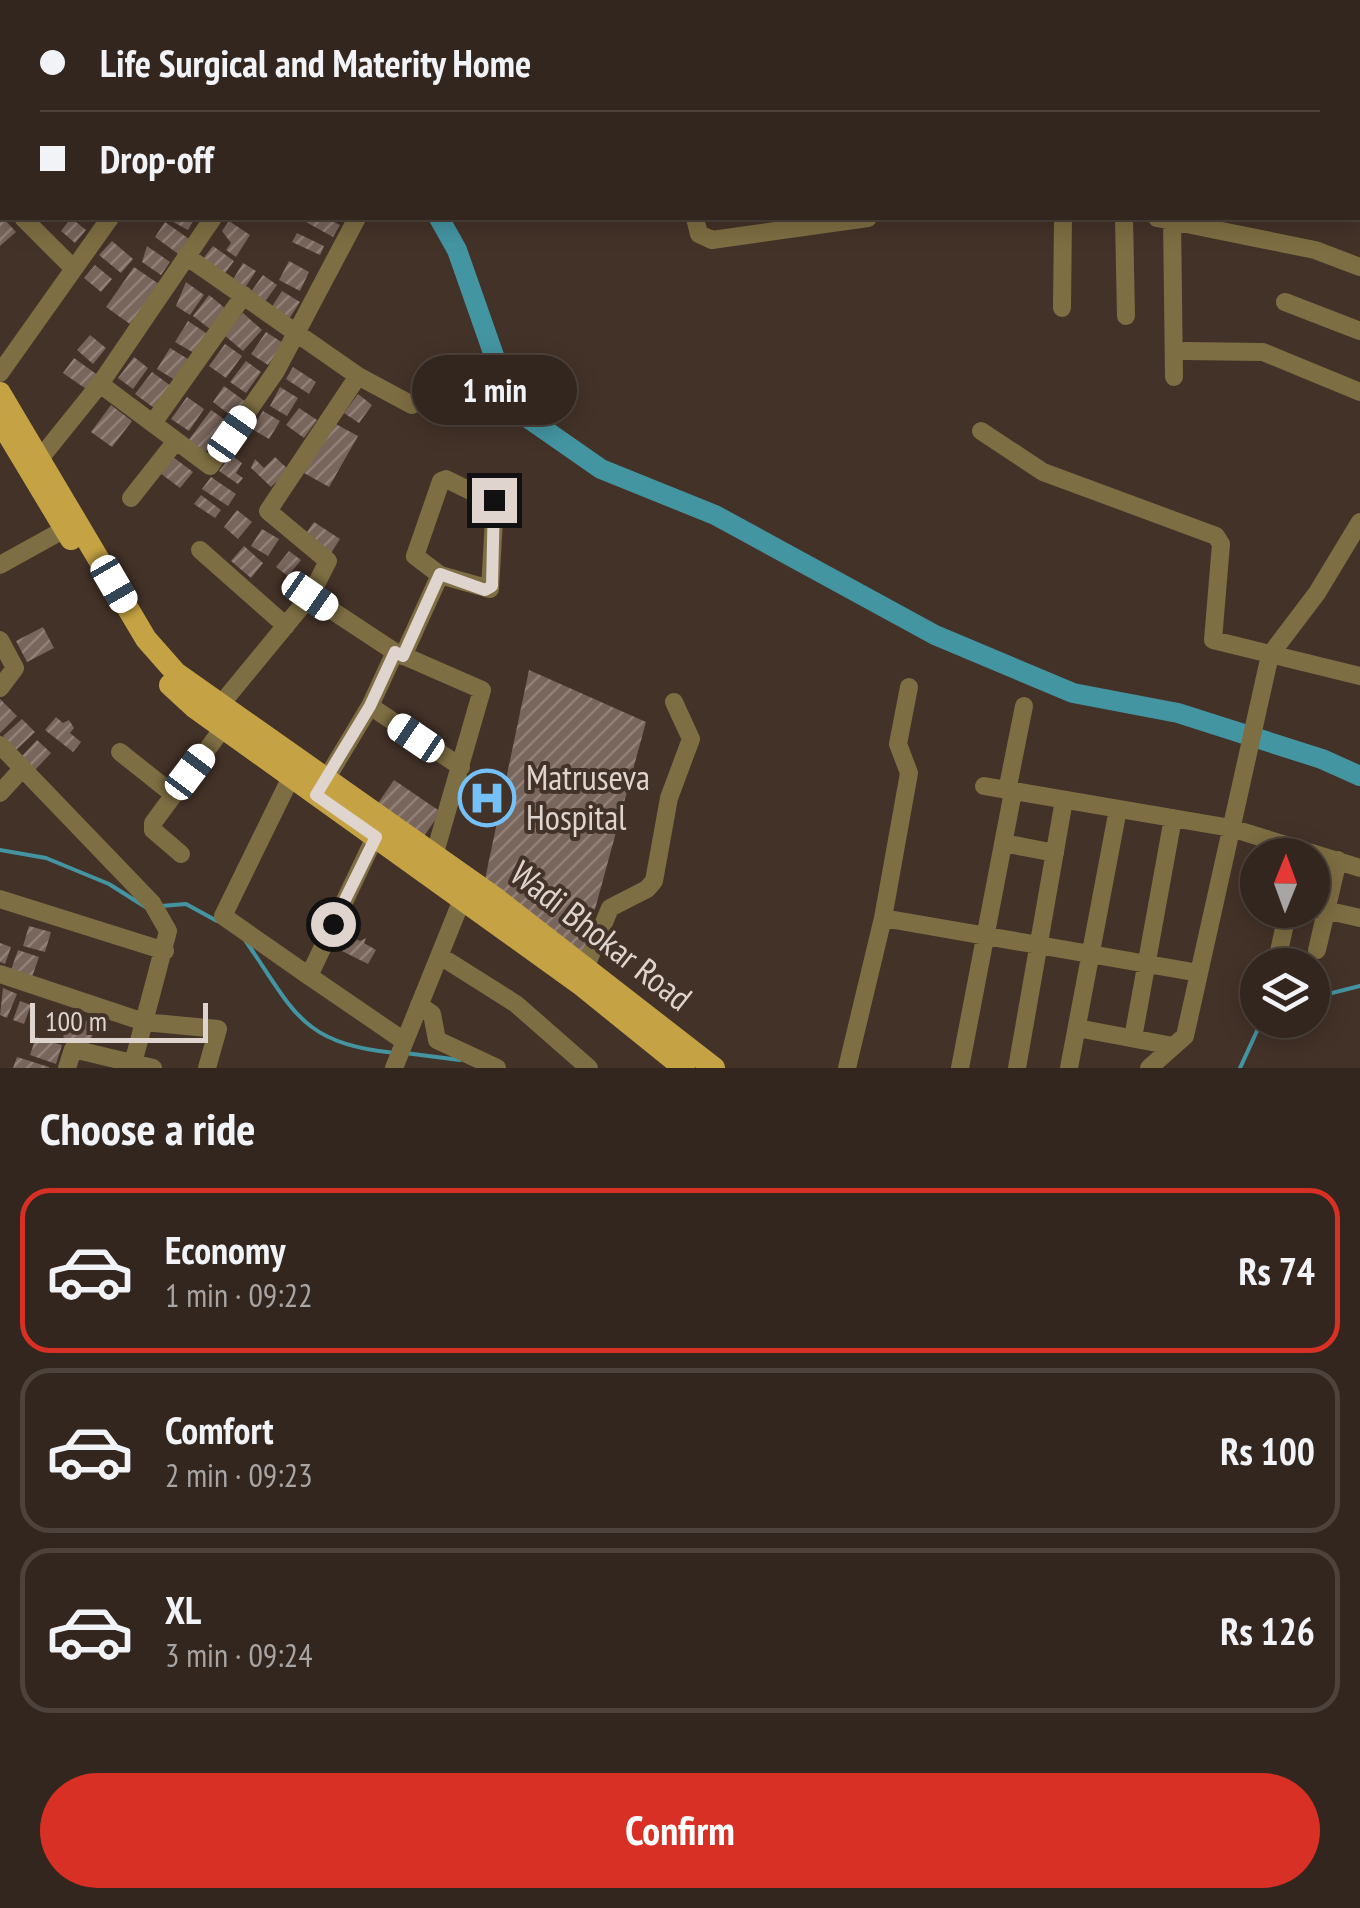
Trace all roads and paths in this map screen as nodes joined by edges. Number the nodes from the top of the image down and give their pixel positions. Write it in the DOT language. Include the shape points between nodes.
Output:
graph roads {
  1 [pos="25,220"];
  2 [pos="109,220"];
  3 [pos="212,220"];
  4 [pos="356,220"];
  5 [pos="696,220"];
  6 [pos="854,220"];
  7 [pos="1063,220"];
  8 [pos="1124,220"];
  9 [pos="1167,220"];
  10 [pos="1172,220"];
  11 [pos="1258,220"];
  12 [pos="1260,239"];
  13 [pos="186,256"];
  14 [pos="1360,267"];
  15 [pos="74,268"];
  16 [pos="244,295"];
  17 [pos="1285,302"];
  18 [pos="1062,308"];
  19 [pos="1126,316"];
  20 [pos="1360,331"];
  21 [pos="300,332"];
  22 [pos="1185,351"];
  23 [pos="0,373"];
  24 [pos="358,376"];
  25 [pos="1174,377"];
  26 [pos="100,384"];
  27 [pos="0,392"];
  28 [pos="1360,392"];
  29 [pos="412,404"];
  30 [pos="0,421"];
  31 [pos="153,423"];
  32 [pos="981,431"];
  33 [pos="176,440"];
  34 [pos="42,456"];
  35 [pos="130,498"];
  36 [pos="1360,522"];
  37 [pos="65,529"];
  38 [pos="200,550"];
  39 [pos="0,565"];
  40 [pos="440,574"];
  41 [pos="310,596"];
  42 [pos="286,626"];
  43 [pos="0,640"];
  44 [pos="399,654"];
  45 [pos="1270,655"];
  46 [pos="1360,676"];
  47 [pos="909,687"];
  48 [pos="0,688"];
  49 [pos="674,702"];
  50 [pos="370,706"];
  51 [pos="1024,706"];
  52 [pos="218,717"];
  53 [pos="0,745"];
  54 [pos="120,752"];
  55 [pos="461,766"];
  56 [pos="22,769"];
  57 [pos="291,777"];
  58 [pos="984,786"];
  59 [pos="321,787"];
  60 [pos="1010,791"];
  61 [pos="0,793"];
  62 [pos="174,794"];
  63 [pos="1064,800"];
  64 [pos="1118,809"];
  65 [pos="1174,818"];
  66 [pos="1231,828"];
  67 [pos="376,837"];
  68 [pos="1260,838"];
  69 [pos="1004,843"];
  70 [pos="1055,853"];
  71 [pos="182,854"];
  72 [pos="1330,858"];
  73 [pos="1338,860"];
  74 [pos="432,864"];
  75 [pos="1360,868"];
  76 [pos="1330,881"];
  77 [pos="463,897"];
  78 [pos="0,899"];
  79 [pos="1330,911"];
  80 [pos="883,918"];
  81 [pos="1360,918"];
  82 [pos="985,938"];
  83 [pos="1040,946"];
  84 [pos="164,952"];
  85 [pos="1090,954"];
  86 [pos="440,956"];
  87 [pos="1146,965"];
  88 [pos="586,966"];
  89 [pos="1199,973"];
  90 [pos="0,974"];
  91 [pos="309,976"];
  92 [pos="419,1005"];
  93 [pos="144,1022"];
  94 [pos="1076,1028"];
  95 [pos="1133,1038"];
  96 [pos="403,1044"];
  97 [pos="1173,1046"];
  98 [pos="134,1062"];
  99 [pos="394,1067"];
  100 [pos="67,1068"];
  101 [pos="153,1068"];
  102 [pos="208,1068"];
  103 [pos="497,1068"];
  104 [pos="589,1068"];
  105 [pos="684,1068"];
  106 [pos="714,1068"];
  107 [pos="847,1068"];
  108 [pos="960,1068"];
  109 [pos="1017,1068"];
  110 [pos="1069,1068"];
  111 [pos="1149,1068"];
  1 -- 15 [label="street"];
  2 -- 15 [label="street"];
  3 -- 13 [label="street"];
  4 -- 21 [label="street"];
  5 -- 6 [label="street" via="699,234 712,240"];
  7 -- 18 [label="street"];
  8 -- 19 [label="street"];
  9 -- 25 [label="street"];
  10 -- 12 [label="street"];
  11 -- 12 [label="street"];
  12 -- 14 [label="street"];
  13 -- 16 [label="street"];
  13 -- 26 [label="street"];
  15 -- 23 [label="street"];
  16 -- 21 [label="street"];
  16 -- 31 [label="street"];
  17 -- 20 [label="street"];
  21 -- 24 [label="street"];
  21 -- 33 [label="street" via="210,466"];
  22 -- 28 [label="street" via="1263,352"];
  24 -- 29 [label="street"];
  24 -- 41 [label="street" via="268,511 328,561"];
  26 -- 31 [label="street"];
  26 -- 34 [label="street"];
  27 -- 34 [label="main road, Wadi Bhokar Road"];
  30 -- 37 [label="main road, Wadi Bhokar Road"];
  31 -- 33 [label="street"];
  32 -- 45 [label="street" via="1043,472 1216,536 1221,544 1213,640"];
  33 -- 35 [label="street"];
  34 -- 52 [label="main road, Wadi Bhokar Road" via="146,639"];
  36 -- 45 [label="street"];
  37 -- 39 [label="street"];
  37 -- 52 [label="main road, Wadi Bhokar Road" via="138,650 162,678"];
  38 -- 42 [label="street"];
  40 -- 40 [label="street" via="485,590 492,586 496,502 446,479 440,480 414,552"];
  40 -- 44 [label="street"];
  41 -- 42 [label="street"];
  41 -- 44 [label="street"];
  42 -- 52 [label="street"];
  43 -- 48 [label="street" via="15,668"];
  44 -- 50 [label="street"];
  44 -- 55 [label="street" via="482,690"];
  45 -- 46 [label="street"];
  45 -- 66 [label="street"];
  47 -- 80 [label="street" via="898,744 910,770"];
  49 -- 88 [label="street" via="690,740 669,798 654,881 614,903"];
  50 -- 55 [label="street"];
  50 -- 59 [label="street"];
  51 -- 60 [label="street"];
  52 -- 57 [label="main road, Wadi Bhokar Road"];
  52 -- 59 [label="main road, Wadi Bhokar Road"];
  52 -- 62 [label="street"];
  53 -- 56 [label="street"];
  54 -- 62 [label="street"];
  55 -- 74 [label="street"];
  56 -- 61 [label="street"];
  56 -- 84 [label="street" via="157,910 168,931"];
  57 -- 59 [label="main road, Wadi Bhokar Road"];
  57 -- 91 [label="street" via="223,916"];
  58 -- 60 [label="street"];
  59 -- 67 [label="main road, Wadi Bhokar Road"];
  59 -- 74 [label="main road, Wadi Bhokar Road"];
  60 -- 63 [label="street"];
  60 -- 69 [label="street"];
  62 -- 71 [label="street" via="152,826"];
  63 -- 64 [label="street"];
  63 -- 70 [label="street"];
  64 -- 65 [label="street"];
  64 -- 85 [label="street"];
  65 -- 66 [label="street"];
  65 -- 87 [label="street"];
  66 -- 68 [label="street"];
  66 -- 89 [label="street"];
  67 -- 74 [label="main road, Wadi Bhokar Road"];
  67 -- 91 [label="street"];
  69 -- 70 [label="street"];
  69 -- 82 [label="street"];
  70 -- 83 [label="street"];
  72 -- 73 [label="street"];
  73 -- 75 [label="street"];
  73 -- 76 [label="street"];
  74 -- 77 [label="main road, Wadi Bhokar Road"];
  74 -- 88 [label="main road, Wadi Bhokar Road"];
  77 -- 86 [label="street"];
  77 -- 105 [label="main road, Wadi Bhokar Road"];
  78 -- 84 [label="street"];
  79 -- 81 [label="street"];
  80 -- 82 [label="street"];
  80 -- 107 [label="street"];
  82 -- 83 [label="street"];
  82 -- 108 [label="street"];
  83 -- 85 [label="street"];
  83 -- 109 [label="street"];
  84 -- 93 [label="street"];
  85 -- 87 [label="street"];
  85 -- 94 [label="street"];
  86 -- 92 [label="street"];
  86 -- 104 [label="street" via="516,1004"];
  87 -- 89 [label="street"];
  87 -- 95 [label="street"];
  88 -- 106 [label="main road, Wadi Bhokar Road"];
  89 -- 97 [label="street" via="1185,1036"];
  90 -- 93 [label="street"];
  91 -- 96 [label="street"];
  92 -- 96 [label="street"];
  92 -- 103 [label="street" via="432,1014 437,1040"];
  93 -- 98 [label="street"];
  93 -- 102 [label="street" via="218,1029"];
  94 -- 95 [label="street"];
  94 -- 110 [label="street"];
  95 -- 97 [label="street"];
  96 -- 99 [label="street"];
  97 -- 111 [label="street"];
  98 -- 100 [label="street" via="74,1049"];
  98 -- 101 [label="street"];
}
